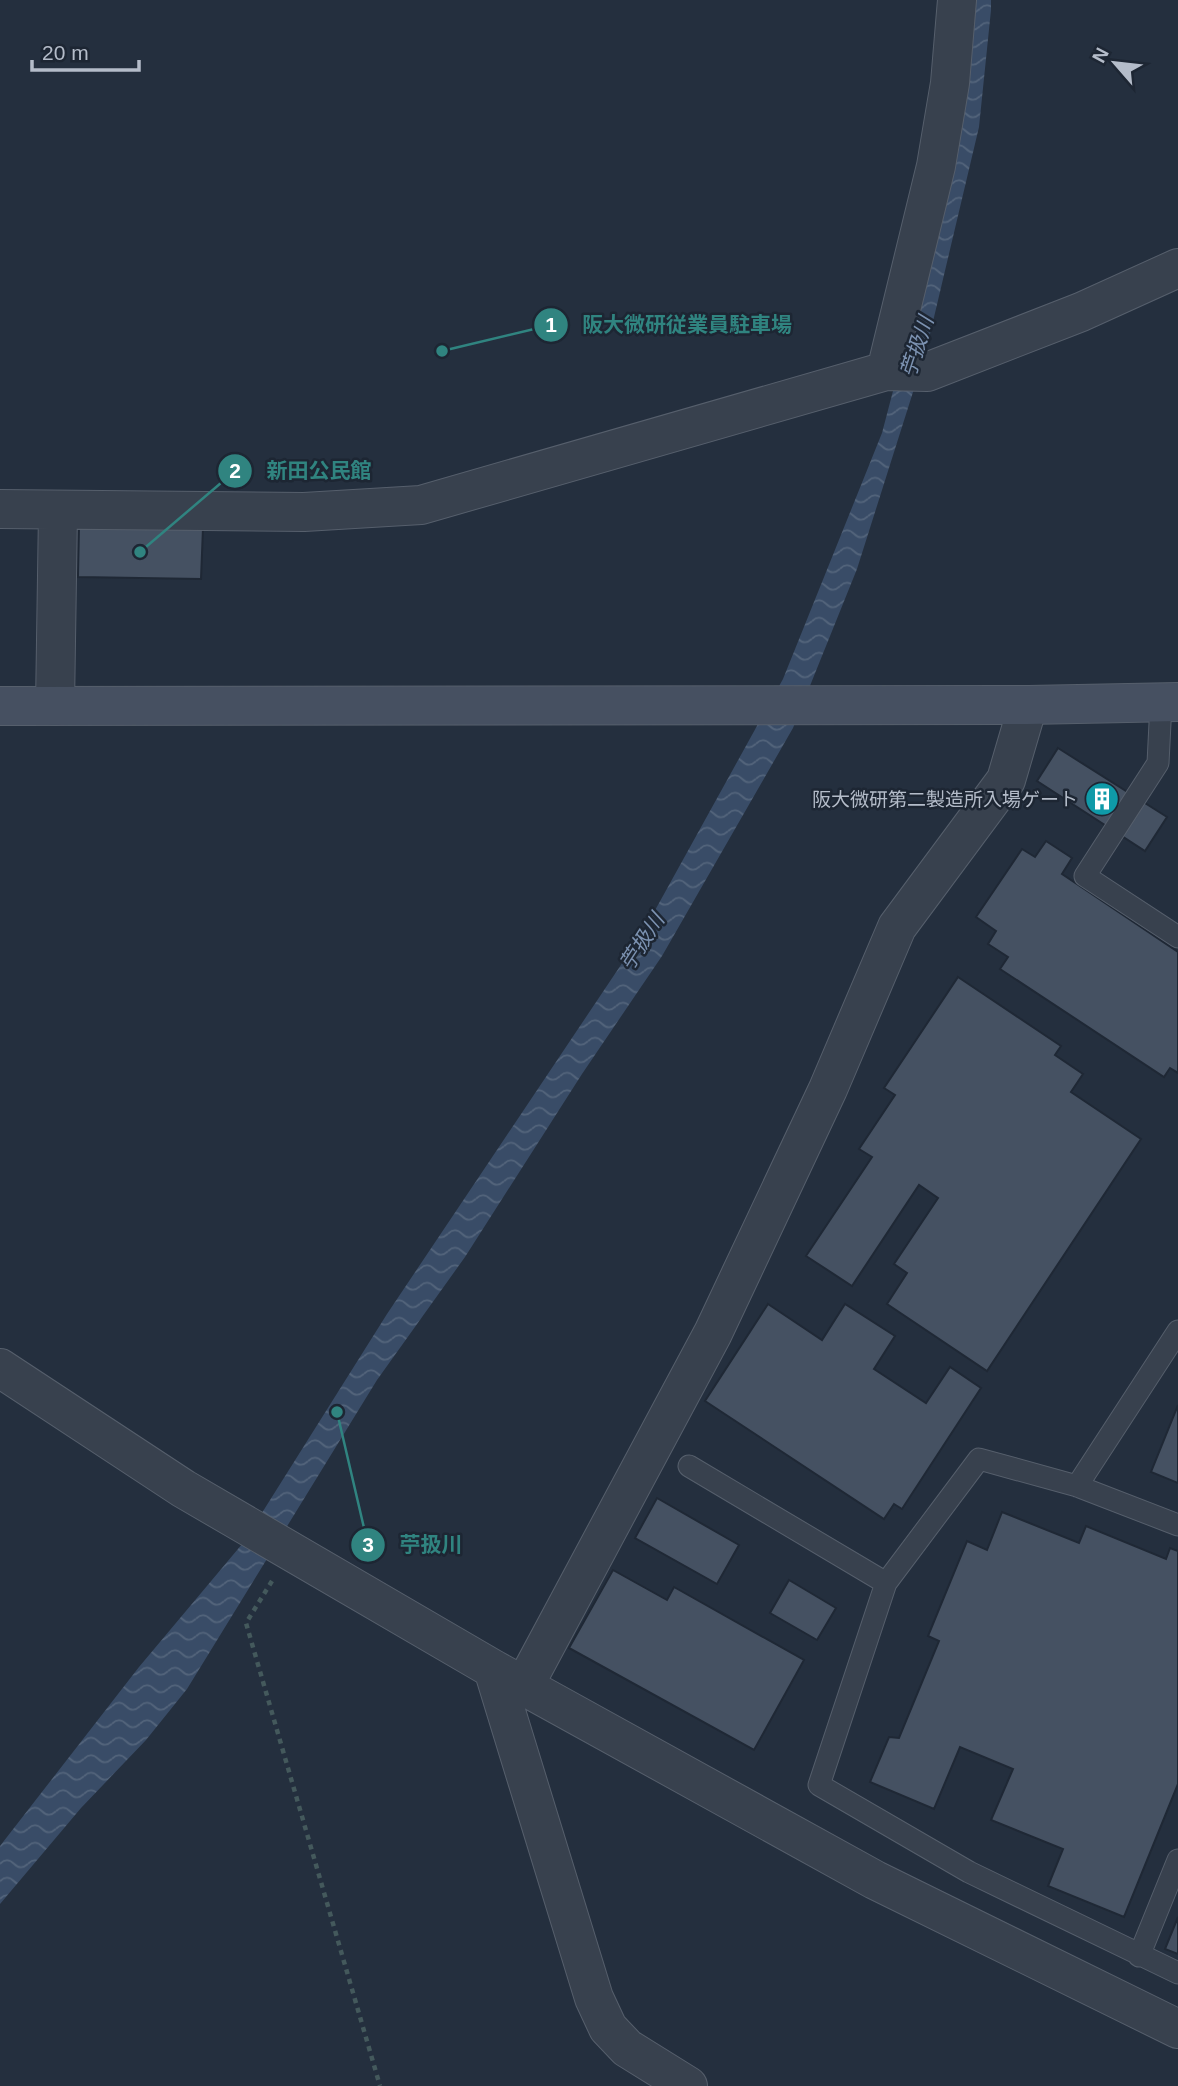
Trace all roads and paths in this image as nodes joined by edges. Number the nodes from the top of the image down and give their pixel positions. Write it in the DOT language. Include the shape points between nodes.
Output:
graph roads {
  1 [pos="957,0"];
  2 [pos="1178,268"];
  3 [pos="886,371"];
  4 [pos="0,509"];
  5 [pos="58,511"];
  6 [pos="1170,702"];
  7 [pos="1028,705"];
  8 [pos="0,706"];
  9 [pos="55,706"];
  10 [pos="1178,937"];
  11 [pos="1178,1331"];
  12 [pos="0,1368"];
  13 [pos="689,1466"];
  14 [pos="1077,1486"];
  15 [pos="1178,1525"];
  16 [pos="290,1551"];
  17 [pos="886,1583"];
  18 [pos="509,1678"];
  19 [pos="1178,1860"];
  20 [pos="1139,1956"];
  21 [pos="1178,1973"];
  22 [pos="1178,2029"];
  23 [pos="380,2086"];
  24 [pos="688,2086"];
  1 -- 3 [label="street" via="936,166"];
  2 -- 3 [label="street" via="1081,312 927,372"];
  3 -- 5 [label="street" via="421,505 304,513"];
  4 -- 5 [label="street"];
  5 -- 9 [label="street"];
  6 -- 7 [label="street"];
  6 -- 10 [label="lane" via="1158,763 1085,876"];
  7 -- 9 [label="street"];
  7 -- 18 [label="street" via="1006,780 897,928 828,1089 713,1333"];
  8 -- 9 [label="street"];
  11 -- 14 [label="lane"];
  12 -- 16 [label="street" via="184,1489"];
  13 -- 17 [label="lane"];
  14 -- 15 [label="lane"];
  14 -- 17 [label="lane" via="979,1459"];
  16 -- 18 [label="street"];
  16 -- 23 [label="path" via="246,1623"];
  17 -- 20 [label="lane" via="819,1785 969,1872"];
  18 -- 22 [label="street" via="875,1880"];
  18 -- 24 [label="street" via="594,1998 608,2028 627,2048"];
  19 -- 20 [label="lane"];
  20 -- 21 [label="lane"];
}
